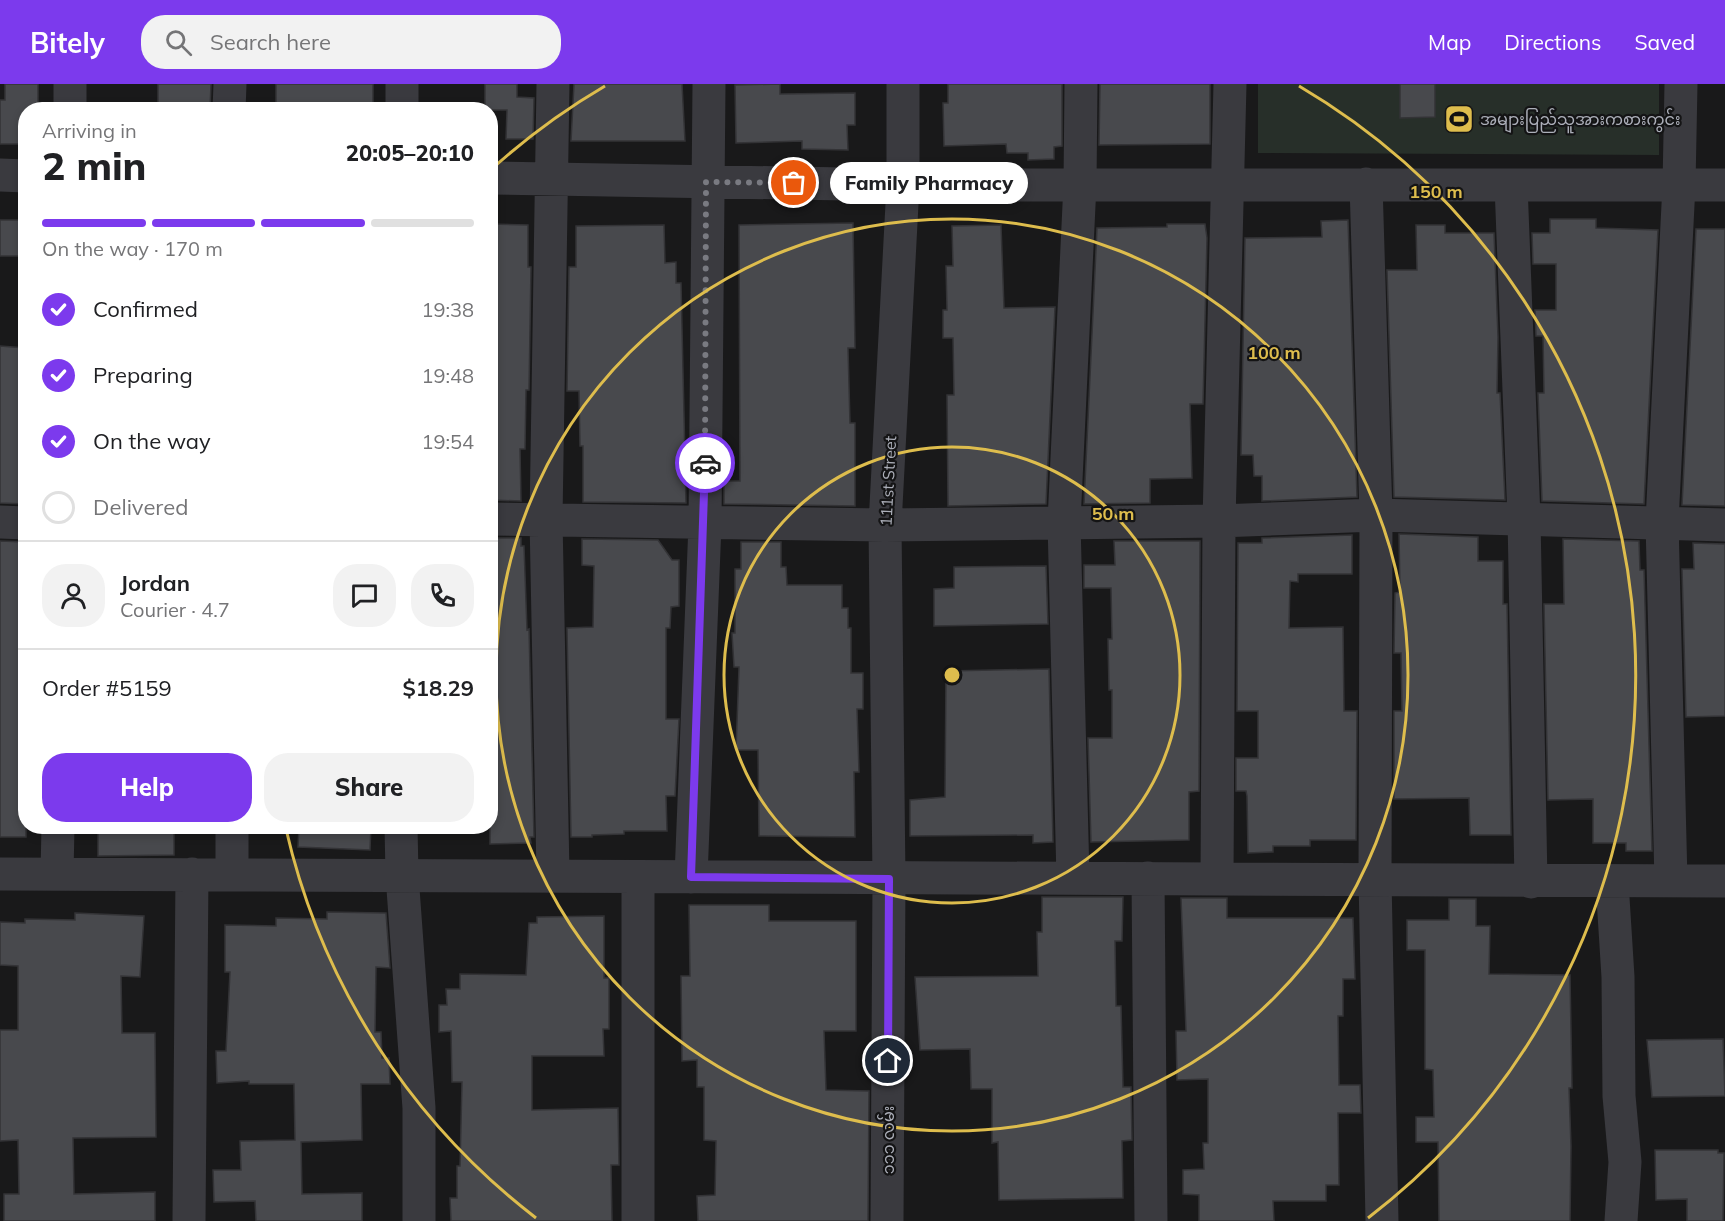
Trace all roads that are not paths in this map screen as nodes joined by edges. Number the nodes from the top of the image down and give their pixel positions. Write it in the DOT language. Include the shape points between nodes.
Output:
graph roads {
  1 [pos="70,84"];
  2 [pos="230,84"];
  3 [pos="402,84"];
  4 [pos="552,84"];
  5 [pos="709,84"];
  6 [pos="903,84"];
  7 [pos="1081,84"];
  8 [pos="1230,84"];
  9 [pos="1681,84"];
  10 [pos="70,102"];
  11 [pos="229,102"];
  12 [pos="402,102"];
  13 [pos="0,176"];
  14 [pos="18,176"];
  15 [pos="498,178"];
  16 [pos="553,179"];
  17 [pos="706,182"];
  18 [pos="1080,184"];
  19 [pos="1229,184"];
  20 [pos="1366,184"];
  21 [pos="903,185"];
  22 [pos="1511,185"];
  23 [pos="1679,185"];
  24 [pos="1725,185"];
  25 [pos="1376,515"];
  26 [pos="1524,518"];
  27 [pos="498,519"];
  28 [pos="546,519"];
  29 [pos="1219,521"];
  30 [pos="0,522"];
  31 [pos="1064,522"];
  32 [pos="1662,522"];
  33 [pos="18,523"];
  34 [pos="705,524"];
  35 [pos="885,525"];
  36 [pos="1725,525"];
  37 [pos="58,834"];
  38 [pos="232,834"];
  39 [pos="401,834"];
  40 [pos="0,874"];
  41 [pos="57,874"];
  42 [pos="192,874"];
  43 [pos="232,874"];
  44 [pos="553,874"];
  45 [pos="402,875"];
  46 [pos="691,877"];
  47 [pos="638,878"];
  48 [pos="1073,878"];
  49 [pos="1148,878"];
  50 [pos="889,879"];
  51 [pos="1217,879"];
  52 [pos="1375,879"];
  53 [pos="1671,881"];
  54 [pos="1725,881"];
  55 [pos="1531,882"];
  56 [pos="1612,882"];
  57 [pos="189,1221"];
  58 [pos="419,1221"];
  59 [pos="638,1221"];
  60 [pos="887,1221"];
  61 [pos="1151,1221"];
  62 [pos="1382,1221"];
  63 [pos="1621,1221"];
  1 -- 10 [label="street"];
  2 -- 11 [label="street"];
  3 -- 12 [label="street"];
  4 -- 16 [label="street"];
  5 -- 17 [label="street"];
  6 -- 21 [label="street, 111st Street"];
  7 -- 18 [label="street"];
  8 -- 19 [label="street"];
  9 -- 23 [label="street"];
  13 -- 14 [label="street"];
  15 -- 16 [label="street"];
  16 -- 17 [label="street"];
  16 -- 28 [label="street"];
  17 -- 21 [label="street"];
  17 -- 34 [label="street"];
  18 -- 19 [label="street"];
  18 -- 21 [label="street"];
  18 -- 31 [label="street"];
  19 -- 20 [label="street"];
  19 -- 29 [label="street"];
  20 -- 22 [label="street"];
  20 -- 25 [label="street"];
  21 -- 35 [label="street, 111st Street"];
  22 -- 23 [label="street"];
  22 -- 26 [label="street"];
  23 -- 24 [label="street"];
  23 -- 32 [label="street"];
  25 -- 26 [label="street"];
  25 -- 29 [label="street"];
  25 -- 52 [label="street"];
  26 -- 32 [label="street"];
  26 -- 55 [label="street"];
  27 -- 28 [label="street"];
  28 -- 34 [label="street"];
  28 -- 44 [label="street"];
  29 -- 31 [label="street"];
  29 -- 51 [label="street"];
  30 -- 33 [label="street"];
  31 -- 35 [label="street"];
  31 -- 48 [label="street"];
  32 -- 36 [label="street"];
  32 -- 53 [label="street"];
  34 -- 35 [label="street"];
  34 -- 46 [label="street"];
  35 -- 50 [label="street, 111st Street"];
  37 -- 41 [label="street"];
  38 -- 43 [label="street"];
  39 -- 45 [label="street"];
  40 -- 41 [label="street"];
  41 -- 42 [label="street"];
  42 -- 43 [label="street"];
  42 -- 57 [label="street"];
  43 -- 45 [label="street"];
  44 -- 45 [label="street"];
  44 -- 47 [label="street"];
  45 -- 58 [label="street" via="419,1108"];
  46 -- 47 [label="street"];
  46 -- 50 [label="street"];
  47 -- 59 [label="street"];
  48 -- 49 [label="street"];
  48 -- 50 [label="street"];
  49 -- 51 [label="street"];
  49 -- 61 [label="street"];
  50 -- 60 [label="street, ၁၁၁ လမ်း"];
  51 -- 52 [label="street"];
  52 -- 55 [label="street"];
  52 -- 62 [label="street"];
  53 -- 54 [label="street"];
  53 -- 56 [label="street"];
  55 -- 56 [label="street"];
  56 -- 63 [label="street" via="1625,1162"];
}
